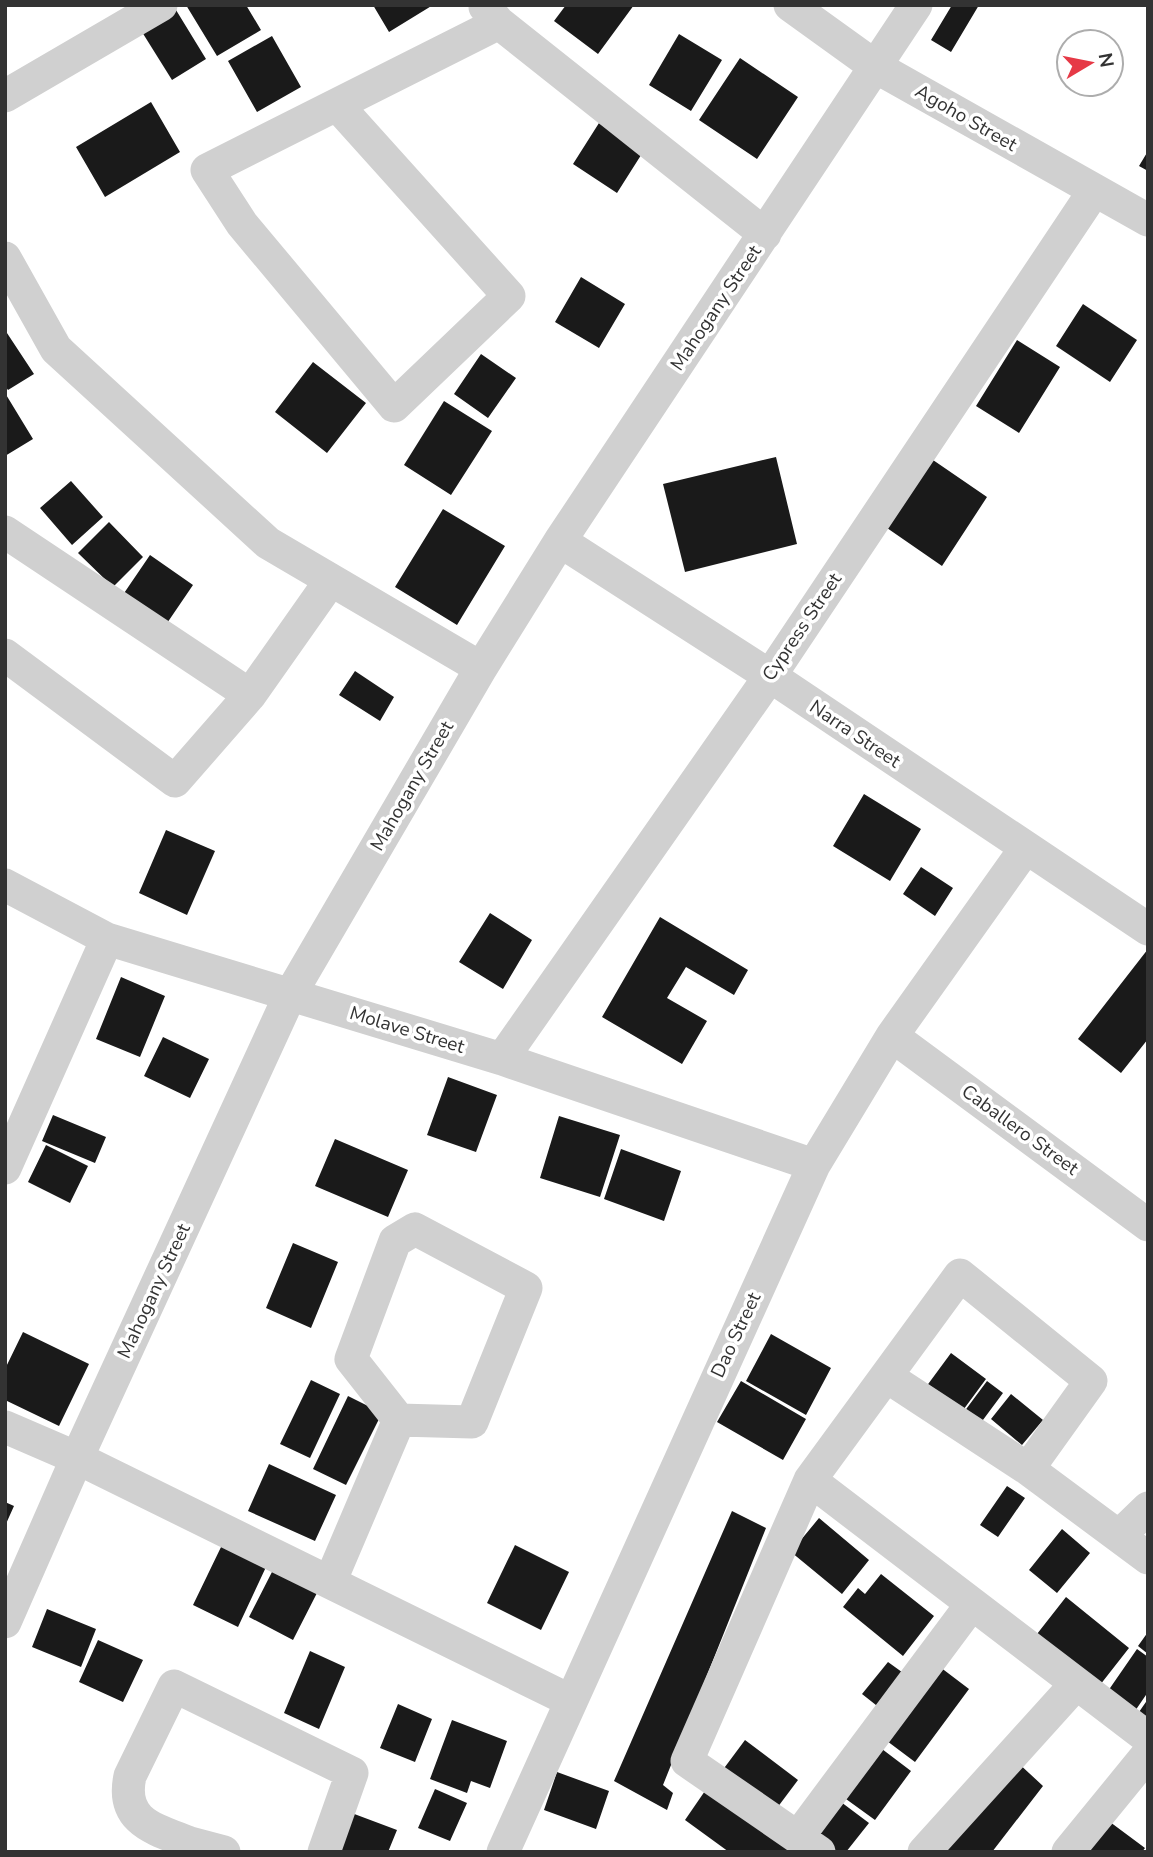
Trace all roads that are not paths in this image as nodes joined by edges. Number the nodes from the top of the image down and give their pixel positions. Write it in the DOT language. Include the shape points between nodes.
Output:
graph roads {
  1 [pos="161,5"];
  2 [pos="790,5"];
  3 [pos="916,5"];
  4 [pos="491,14"];
  5 [pos="876,66"];
  6 [pos="5,96"];
  7 [pos="338,106"];
  8 [pos="1094,191"];
  9 [pos="1148,220"];
  10 [pos="765,234"];
  11 [pos="5,258"];
  12 [pos="5,532"];
  13 [pos="560,541"];
  14 [pos="331,580"];
  15 [pos="5,655"];
  16 [pos="481,668"];
  17 [pos="770,676"];
  18 [pos="250,695"];
  19 [pos="1025,849"];
  20 [pos="9,894"];
  21 [pos="1148,929"];
  22 [pos="107,939"];
  23 [pos="290,995"];
  24 [pos="892,1036"];
  25 [pos="502,1059"];
  26 [pos="814,1166"];
  27 [pos="5,1168"];
  28 [pos="1148,1225"];
  29 [pos="886,1376"];
  30 [pos="399,1420"];
  31 [pos="5,1427"];
  32 [pos="77,1458"];
  33 [pos="1028,1469"];
  34 [pos="810,1480"];
  35 [pos="1148,1508"];
  36 [pos="1119,1536"];
  37 [pos="1148,1558"];
  38 [pos="330,1582"];
  39 [pos="971,1605"];
  40 [pos="5,1622"];
  41 [pos="1076,1684"];
  42 [pos="569,1700"];
  43 [pos="1148,1738"];
  44 [pos="1148,1754"];
  45 [pos="809,1844"];
  46 [pos="189,1847"];
  47 [pos="224,1852"];
  48 [pos="324,1852"];
  49 [pos="503,1852"];
  50 [pos="924,1852"];
  51 [pos="1068,1852"];
  1 -- 6 [label="street"];
  2 -- 5 [label="street, Agoho Street"];
  3 -- 5 [label="street, Mahogany Street"];
  4 -- 7 [label="street"];
  4 -- 10 [label="street"];
  5 -- 8 [label="street, Agoho Street"];
  5 -- 10 [label="street, Mahogany Street"];
  7 -- 7 [label="street" via="509,296 394,406 242,224 207,170"];
  8 -- 9 [label="street, Agoho Street"];
  8 -- 17 [label="street, Cypress Street"];
  10 -- 13 [label="street, Mahogany Street"];
  11 -- 14 [label="street" via="56,349 268,543"];
  12 -- 18 [label="street"];
  13 -- 16 [label="street, Mahogany Street"];
  13 -- 17 [label="street, Narra Street"];
  14 -- 16 [label="street"];
  14 -- 18 [label="street"];
  15 -- 18 [label="street" via="175,781"];
  16 -- 23 [label="street, Mahogany Street"];
  17 -- 19 [label="street, Narra Street"];
  17 -- 25 [label="street, Cypress Street"];
  19 -- 21 [label="street, Narra Street"];
  19 -- 24 [label="street, Dao Street"];
  20 -- 22 [label="street, Molave Street"];
  22 -- 23 [label="street, Molave Street"];
  22 -- 27 [label="street"];
  23 -- 25 [label="street, Molave Street"];
  23 -- 32 [label="street, Mahogany Street"];
  24 -- 26 [label="street, Dao Street"];
  24 -- 28 [label="street, Caballero Street"];
  25 -- 26 [label="street, Molave Street"];
  26 -- 42 [label="street, Dao Street"];
  29 -- 33 [label="street"];
  29 -- 33 [label="street" via="960,1275 1091,1381"];
  29 -- 34 [label="street"];
  30 -- 30 [label="street" via="351,1359 395,1241 415,1229 526,1288 472,1422"];
  30 -- 38 [label="street"];
  31 -- 32 [label="street"];
  32 -- 38 [label="street"];
  32 -- 40 [label="street, Mahogany Street"];
  33 -- 36 [label="street"];
  34 -- 39 [label="street"];
  34 -- 45 [label="street" via="687,1761"];
  35 -- 36 [label="street"];
  36 -- 37 [label="street"];
  38 -- 42 [label="street"];
  39 -- 41 [label="street"];
  39 -- 45 [label="street"];
  41 -- 43 [label="street"];
  41 -- 50 [label="street"];
  42 -- 49 [label="street, Dao Street"];
  44 -- 51 [label="street"];
  46 -- 47 [label="street"];
  46 -- 48 [label="street" via="139,1820 127,1791 174,1686 352,1773"];
}
